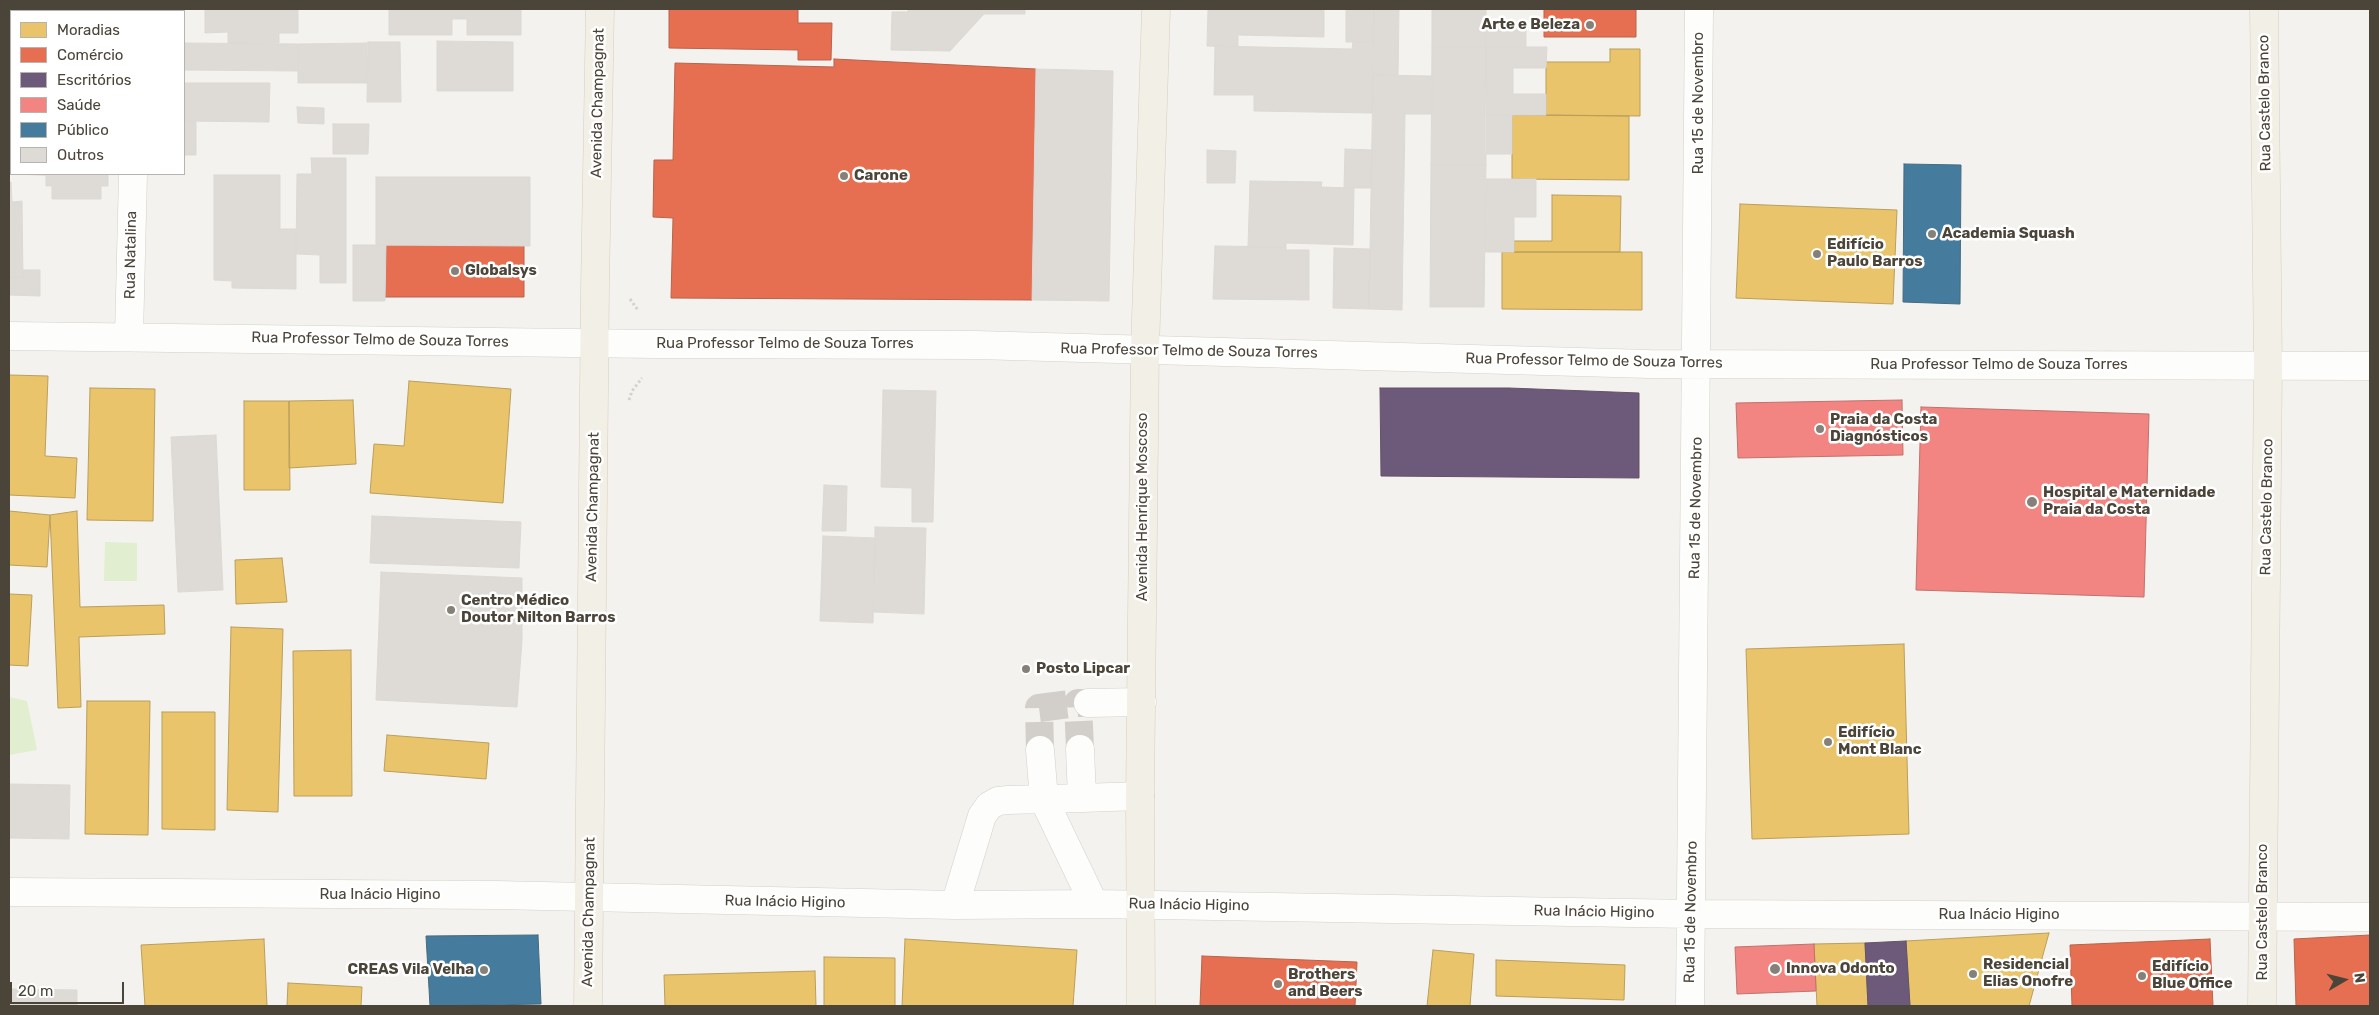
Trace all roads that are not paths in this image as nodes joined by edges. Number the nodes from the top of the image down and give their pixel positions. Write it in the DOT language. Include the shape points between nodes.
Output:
graph roads {
  1 [pos="600,9"];
  2 [pos="1156,9"];
  3 [pos="1699,9"];
  4 [pos="2264,9"];
  5 [pos="133,175"];
  6 [pos="9,336"];
  7 [pos="129,336"];
  8 [pos="594,343"];
  9 [pos="1145,349"];
  10 [pos="1698,364"];
  11 [pos="2268,365"];
  12 [pos="2370,366"];
  13 [pos="1088,702"];
  14 [pos="1142,702"];
  15 [pos="1080,749"];
  16 [pos="1040,750"];
  17 [pos="1140,796"];
  18 [pos="1082,798"];
  19 [pos="1044,800"];
  20 [pos="9,892"];
  21 [pos="589,898"];
  22 [pos="1094,904"];
  23 [pos="955,905"];
  24 [pos="1140,905"];
  25 [pos="1692,914"];
  26 [pos="2262,917"];
  27 [pos="2370,917"];
  28 [pos="588,1006"];
  29 [pos="1140,1006"];
  30 [pos="1690,1006"];
  31 [pos="2262,1006"];
  1 -- 8 [label="main road, Avenida Champagnat"];
  2 -- 9 [label="main road, Avenida Henrique Moscoso"];
  3 -- 10 [label="street, Rua 15 de Novembro"];
  4 -- 11 [label="main road, Rua Castelo Branco"];
  5 -- 7 [label="street, Rua Natalina"];
  6 -- 7 [label="street, Rua Professor Telmo de Souza Torres"];
  7 -- 8 [label="street, Rua Professor Telmo de Souza Torres"];
  8 -- 9 [label="street, Rua Professor Telmo de Souza Torres"];
  8 -- 21 [label="main road, Avenida Champagnat"];
  9 -- 10 [label="street, Rua Professor Telmo de Souza Torres"];
  9 -- 14 [label="main road, Avenida Henrique Moscoso"];
  10 -- 11 [label="street, Rua Professor Telmo de Souza Torres"];
  10 -- 25 [label="street, Rua 15 de Novembro"];
  11 -- 12 [label="street, Rua Professor Telmo de Souza Torres"];
  11 -- 26 [label="main road, Rua Castelo Branco"];
  13 -- 14 [label="street"];
  14 -- 17 [label="main road, Avenida Henrique Moscoso"];
  15 -- 18 [label="street"];
  16 -- 19 [label="street"];
  17 -- 18 [label="street"];
  17 -- 24 [label="main road, Avenida Henrique Moscoso"];
  18 -- 19 [label="street"];
  19 -- 22 [label="street"];
  19 -- 23 [label="street" via="998,801 989,806 982,816"];
  20 -- 21 [label="street, Rua Inácio Higino"];
  21 -- 23 [label="street, Rua Inácio Higino"];
  21 -- 28 [label="main road, Avenida Champagnat"];
  22 -- 23 [label="street, Rua Inácio Higino"];
  22 -- 24 [label="street, Rua Inácio Higino"];
  24 -- 25 [label="street, Rua Inácio Higino"];
  24 -- 29 [label="main road, Avenida Henrique Moscoso"];
  25 -- 26 [label="street, Rua Inácio Higino"];
  25 -- 30 [label="street, Rua 15 de Novembro"];
  26 -- 27 [label="street, Rua Inácio Higino"];
  26 -- 31 [label="main road, Rua Castelo Branco"];
}
